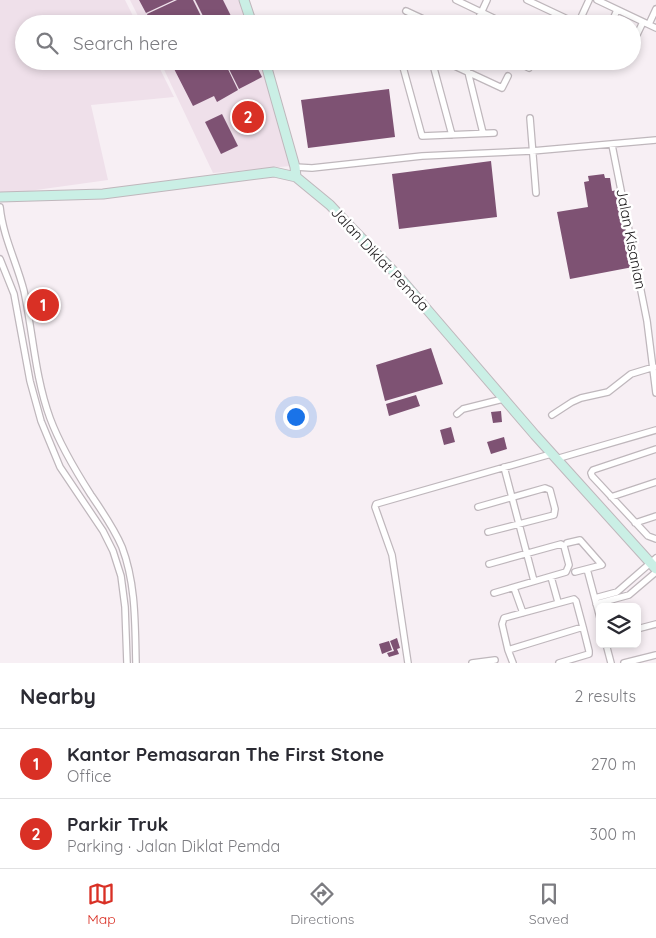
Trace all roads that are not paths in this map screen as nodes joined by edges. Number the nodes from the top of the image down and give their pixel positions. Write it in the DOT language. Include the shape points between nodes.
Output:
graph roads {
  1 [pos="244,0"];
  2 [pos="456,0"];
  3 [pos="487,0"];
  4 [pos="527,0"];
  5 [pos="589,0"];
  6 [pos="597,0"];
  7 [pos="656,9"];
  8 [pos="618,10"];
  9 [pos="406,11"];
  10 [pos="482,12"];
  11 [pos="249,15"];
  12 [pos="415,15"];
  13 [pos="480,15"];
  14 [pos="488,15"];
  15 [pos="559,15"];
  16 [pos="582,15"];
  17 [pos="616,15"];
  18 [pos="629,15"];
  19 [pos="641,21"];
  20 [pos="646,23"];
  21 [pos="656,28"];
  22 [pos="641,31"];
  23 [pos="268,70"];
  24 [pos="404,70"];
  25 [pos="434,70"];
  26 [pos="465,70"];
  27 [pos="468,72"];
  28 [pos="508,76"];
  29 [pos="530,118"];
  30 [pos="484,133"];
  31 [pos="494,133"];
  32 [pos="452,135"];
  33 [pos="656,140"];
  34 [pos="612,145"];
  35 [pos="532,150"];
  36 [pos="295,167"];
  37 [pos="296,177"];
  38 [pos="536,193"];
  39 [pos="0,197"];
  40 [pos="0,207"];
  41 [pos="0,259"];
  42 [pos="654,366"];
  43 [pos="656,392"];
  44 [pos="503,398"];
  45 [pos="456,414"];
  46 [pos="552,415"];
  47 [pos="656,430"];
  48 [pos="656,449"];
  49 [pos="554,456"];
  50 [pos="504,469"];
  51 [pos="656,482"];
  52 [pos="512,497"];
  53 [pos="612,497"];
  54 [pos="478,507"];
  55 [pos="656,516"];
  56 [pos="635,523"];
  57 [pos="518,524"];
  58 [pos="488,532"];
  59 [pos="656,539"];
  60 [pos="567,543"];
  61 [pos="527,554"];
  62 [pos="489,564"];
  63 [pos="654,566"];
  64 [pos="587,569"];
  65 [pos="575,572"];
  66 [pos="551,577"];
  67 [pos="534,581"];
  68 [pos="514,588"];
  69 [pos="494,593"];
  70 [pos="595,601"];
  71 [pos="558,602"];
  72 [pos="596,604"];
  73 [pos="523,612"];
  74 [pos="656,624"];
  75 [pos="583,627"];
  76 [pos="641,628"];
  77 [pos="607,648"];
  78 [pos="508,650"];
  79 [pos="656,655"];
  80 [pos="496,660"];
  81 [pos="127,663"];
  82 [pos="136,663"];
  83 [pos="408,663"];
  84 [pos="472,663"];
  85 [pos="513,663"];
  86 [pos="560,663"];
  87 [pos="611,663"];
  88 [pos="624,663"];
  1 -- 11 [label="street"];
  2 -- 10 [label="street"];
  3 -- 10 [label="street"];
  4 -- 15 [label="street"];
  5 -- 16 [label="street"];
  6 -- 8 [label="street"];
  7 -- 20 [label="street"];
  8 -- 17 [label="street"];
  8 -- 18 [label="street"];
  9 -- 12 [label="street"];
  10 -- 13 [label="street"];
  10 -- 14 [label="street"];
  19 -- 20 [label="street"];
  20 -- 21 [label="street"];
  20 -- 22 [label="street"];
  23 -- 36 [label="street"];
  24 -- 32 [label="street" via="422,136"];
  25 -- 32 [label="street"];
  26 -- 27 [label="street"];
  27 -- 28 [label="street" via="502,88"];
  27 -- 30 [label="street"];
  29 -- 35 [label="street"];
  30 -- 31 [label="street"];
  30 -- 32 [label="street"];
  33 -- 34 [label="street"];
  34 -- 35 [label="street"];
  34 -- 42 [label="street, Jalan Kisanian"];
  35 -- 36 [label="street"];
  35 -- 38 [label="street"];
  36 -- 37 [label="street"];
  37 -- 39 [label="street, Jalan Diklat Pemda" via="274,172 103,194"];
  37 -- 44 [label="street, Jalan Diklat Pemda" via="330,205 400,278"];
  40 -- 82 [label="street" via="24,292 39,378 50,418 70,463 112,526 122,547 134,606"];
  41 -- 81 [label="street" via="14,294 30,381 41,420 60,468 113,550 125,607"];
  42 -- 43 [label="street, Jalan Kisanian"];
  42 -- 46 [label="street" via="632,374 608,392 581,398"];
  44 -- 45 [label="street"];
  44 -- 49 [label="street, Jalan Diklat Pemda"];
  47 -- 49 [label="street"];
  48 -- 53 [label="street" via="593,470 592,476"];
  49 -- 50 [label="street"];
  49 -- 63 [label="street, Jalan Diklat Pemda"];
  50 -- 52 [label="street"];
  50 -- 83 [label="street" via="376,504 392,555"];
  51 -- 53 [label="street"];
  52 -- 54 [label="street"];
  52 -- 57 [label="street"];
  52 -- 57 [label="street" via="547,488 555,509 554,515"];
  53 -- 56 [label="street"];
  55 -- 56 [label="street"];
  56 -- 59 [label="street"];
  57 -- 58 [label="street"];
  57 -- 61 [label="street"];
  60 -- 64 [label="street" via="580,540 602,565"];
  61 -- 62 [label="street"];
  61 -- 66 [label="street" via="563,545 570,568"];
  61 -- 67 [label="street"];
  63 -- 70 [label="street" via="617,592"];
  63 -- 70 [label="street" via="629,595"];
  64 -- 65 [label="street"];
  64 -- 70 [label="street"];
  66 -- 67 [label="street"];
  66 -- 71 [label="street"];
  67 -- 68 [label="street"];
  68 -- 69 [label="street"];
  68 -- 73 [label="street"];
  70 -- 72 [label="street"];
  71 -- 73 [label="street"];
  71 -- 75 [label="street" via="575,600"];
  73 -- 78 [label="street" via="502,620"];
  74 -- 76 [label="street"];
  75 -- 78 [label="street"];
  75 -- 86 [label="street" via="589,654"];
  77 -- 87 [label="street"];
  78 -- 85 [label="street"];
  79 -- 88 [label="street"];
  80 -- 84 [label="street"];
}
